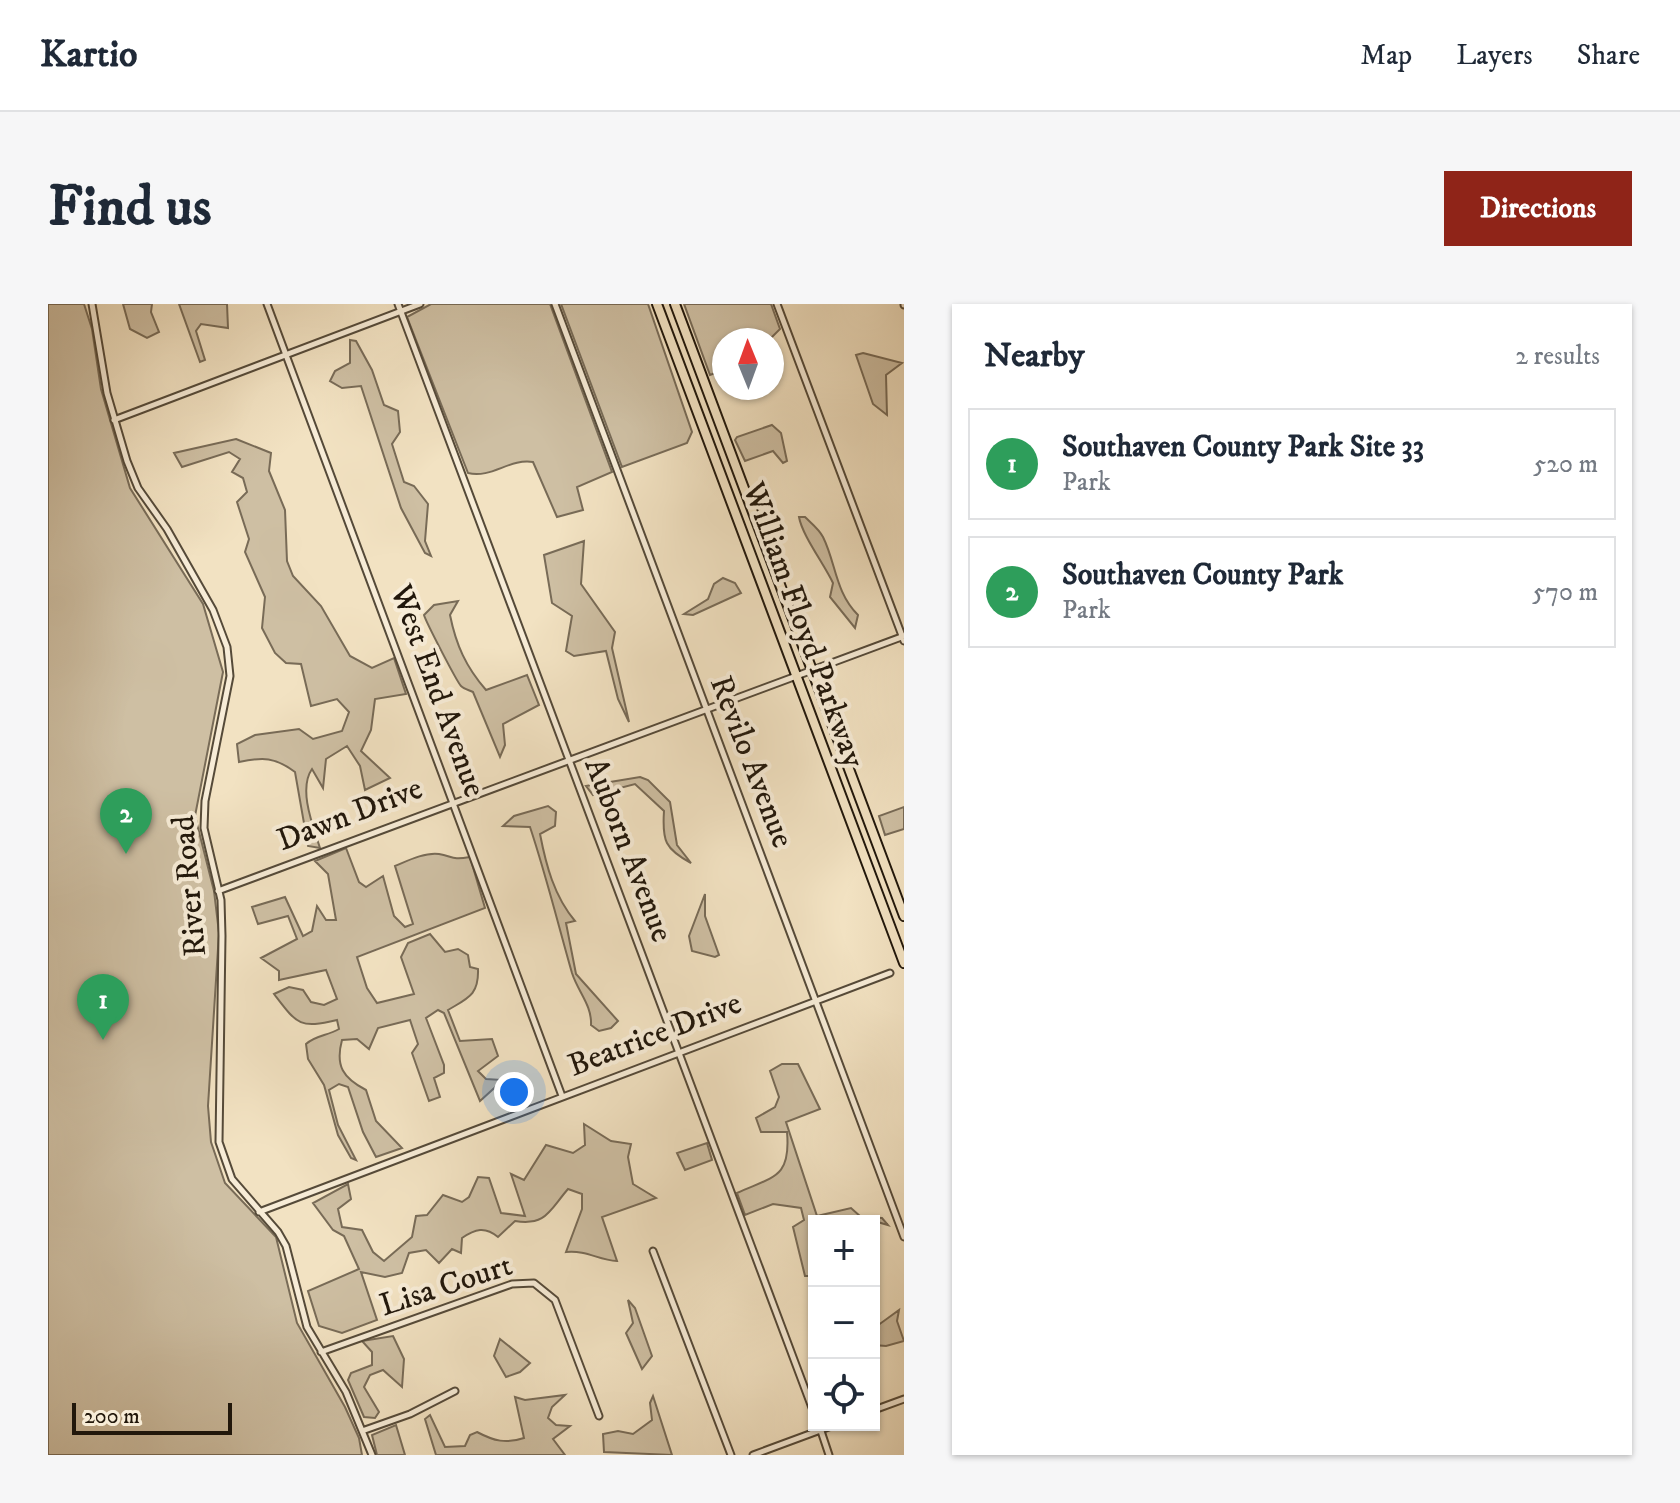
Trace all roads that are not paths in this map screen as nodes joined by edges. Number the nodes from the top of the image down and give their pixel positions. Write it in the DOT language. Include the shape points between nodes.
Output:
graph roads {
  1 [pos="92,304"];
  2 [pos="267,304"];
  3 [pos="398,304"];
  4 [pos="420,304"];
  5 [pos="555,304"];
  6 [pos="657,304"];
  7 [pos="675,304"];
  8 [pos="777,304"];
  9 [pos="400,311"];
  10 [pos="286,354"];
  11 [pos="114,420"];
  12 [pos="903,637"];
  13 [pos="811,669"];
  14 [pos="796,675"];
  15 [pos="705,707"];
  16 [pos="567,759"];
  17 [pos="453,801"];
  18 [pos="218,891"];
  19 [pos="904,916"];
  20 [pos="904,963"];
  21 [pos="890,973"];
  22 [pos="816,1000"];
  23 [pos="677,1052"];
  24 [pos="562,1096"];
  25 [pos="259,1212"];
  26 [pos="904,1237"];
  27 [pos="653,1251"];
  28 [pos="321,1352"];
  29 [pos="455,1391"];
  30 [pos="808,1397"];
  31 [pos="904,1399"];
  32 [pos="880,1408"];
  33 [pos="599,1416"];
  34 [pos="362,1431"];
  35 [pos="810,1431"];
  36 [pos="821,1431"];
  37 [pos="372,1455"];
  38 [pos="731,1455"];
  39 [pos="753,1455"];
  40 [pos="829,1455"];
  1 -- 11 [label="street, River Road"];
  2 -- 10 [label="street, West End Avenue"];
  3 -- 9 [label="street, Auborn Avenue"];
  4 -- 9 [label="street"];
  5 -- 15 [label="street, Revilo Avenue"];
  6 -- 14 [label="highway, William Floyd Parkway"];
  7 -- 13 [label="highway, William Floyd Parkway"];
  8 -- 12 [label="street"];
  9 -- 10 [label="street"];
  9 -- 16 [label="street, Auborn Avenue"];
  10 -- 11 [label="street"];
  10 -- 17 [label="street, West End Avenue"];
  11 -- 18 [label="street, River Road" via="138,488 193,573 227,647 230,676 204,828"];
  12 -- 13 [label="street, Dawn Drive"];
  13 -- 14 [label="street, Dawn Drive"];
  13 -- 19 [label="highway, William Floyd Parkway"];
  14 -- 15 [label="street, Dawn Drive"];
  14 -- 20 [label="highway, William Floyd Parkway"];
  15 -- 16 [label="street, Dawn Drive"];
  15 -- 22 [label="street, Revilo Avenue"];
  16 -- 17 [label="street, Dawn Drive"];
  16 -- 23 [label="street, Auborn Avenue"];
  17 -- 18 [label="street, Dawn Drive"];
  17 -- 24 [label="street, West End Avenue"];
  18 -- 25 [label="street, River Road" via="219,1142 232,1179"];
  21 -- 22 [label="street, Beatrice Drive"];
  22 -- 23 [label="street, Beatrice Drive"];
  22 -- 26 [label="street, Revilo Avenue"];
  23 -- 24 [label="street, Beatrice Drive"];
  23 -- 30 [label="street, Auborn Avenue"];
  24 -- 25 [label="street, Beatrice Drive"];
  25 -- 28 [label="street, River Road" via="286,1246 307,1327"];
  27 -- 38 [label="street"];
  28 -- 33 [label="street, Lisa Court" via="512,1284 534,1283 555,1300"];
  28 -- 34 [label="street, River Road"];
  29 -- 34 [label="street"];
  31 -- 32 [label="street"];
  34 -- 37 [label="street, River Road"];
  35 -- 39 [label="street"];
  36 -- 40 [label="street"];
}
